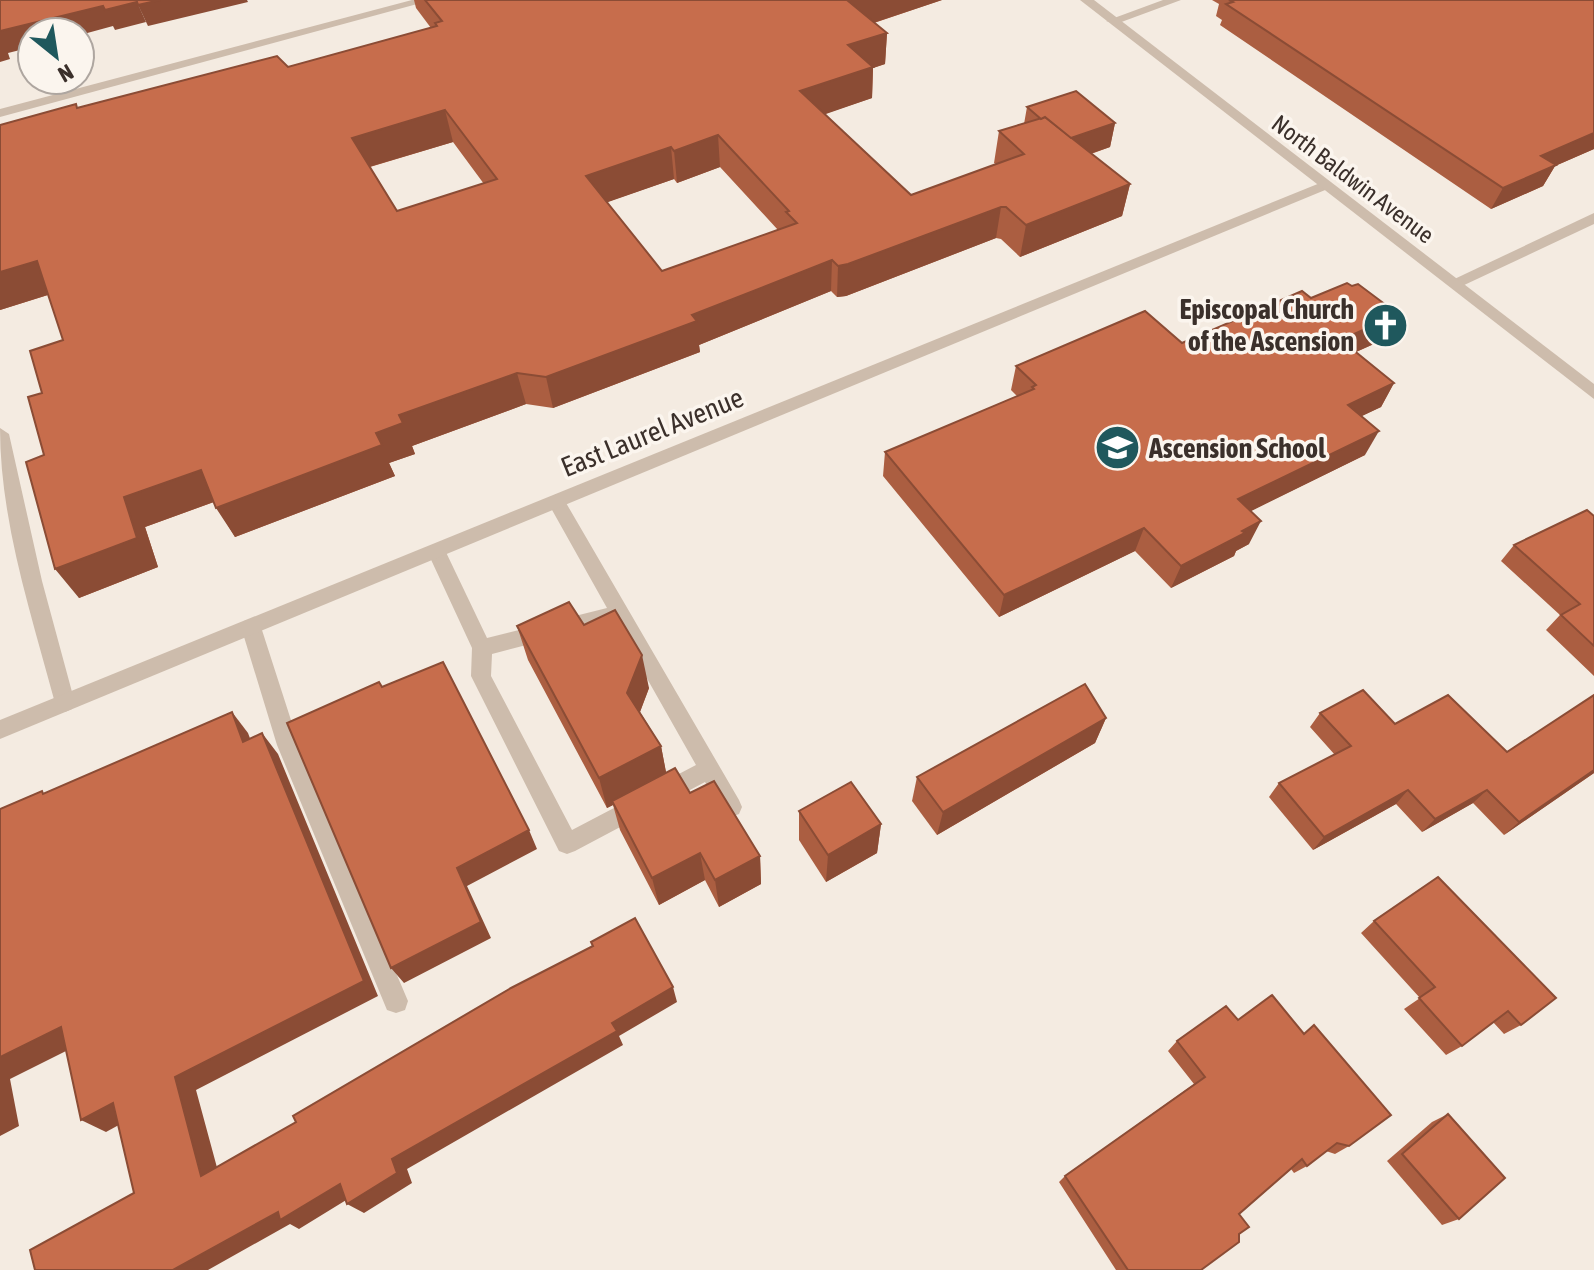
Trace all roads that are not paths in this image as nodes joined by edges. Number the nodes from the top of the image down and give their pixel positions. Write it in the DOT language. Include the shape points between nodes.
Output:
graph roads {
  1 [pos="426,0"];
  2 [pos="1086,0"];
  3 [pos="1175,0"];
  4 [pos="1112,21"];
  5 [pos="0,113"];
  6 [pos="1325,185"];
  7 [pos="1594,218"];
  8 [pos="1454,283"];
  9 [pos="1594,393"];
  10 [pos="0,434"];
  11 [pos="556,501"];
  12 [pos="436,551"];
  13 [pos="618,613"];
  14 [pos="251,627"];
  15 [pos="482,648"];
  16 [pos="65,703"];
  17 [pos="0,730"];
  18 [pos="709,769"];
  19 [pos="731,807"];
  20 [pos="396,1001"];
  1 -- 5 [label="street"];
  2 -- 4 [label="street, North Baldwin Avenue"];
  3 -- 4 [label="street"];
  4 -- 6 [label="street, North Baldwin Avenue"];
  6 -- 8 [label="street, North Baldwin Avenue"];
  6 -- 11 [label="street, East Laurel Avenue"];
  7 -- 8 [label="street"];
  8 -- 9 [label="street, North Baldwin Avenue"];
  10 -- 16 [label="street"];
  11 -- 12 [label="street, East Laurel Avenue"];
  11 -- 13 [label="street"];
  12 -- 14 [label="street, East Laurel Avenue"];
  12 -- 15 [label="street"];
  13 -- 15 [label="street"];
  13 -- 18 [label="street"];
  14 -- 16 [label="street, East Laurel Avenue"];
  14 -- 20 [label="street" via="288,745"];
  15 -- 18 [label="street" via="481,676 567,844"];
  16 -- 17 [label="street, East Laurel Avenue"];
  18 -- 19 [label="street"];
}
